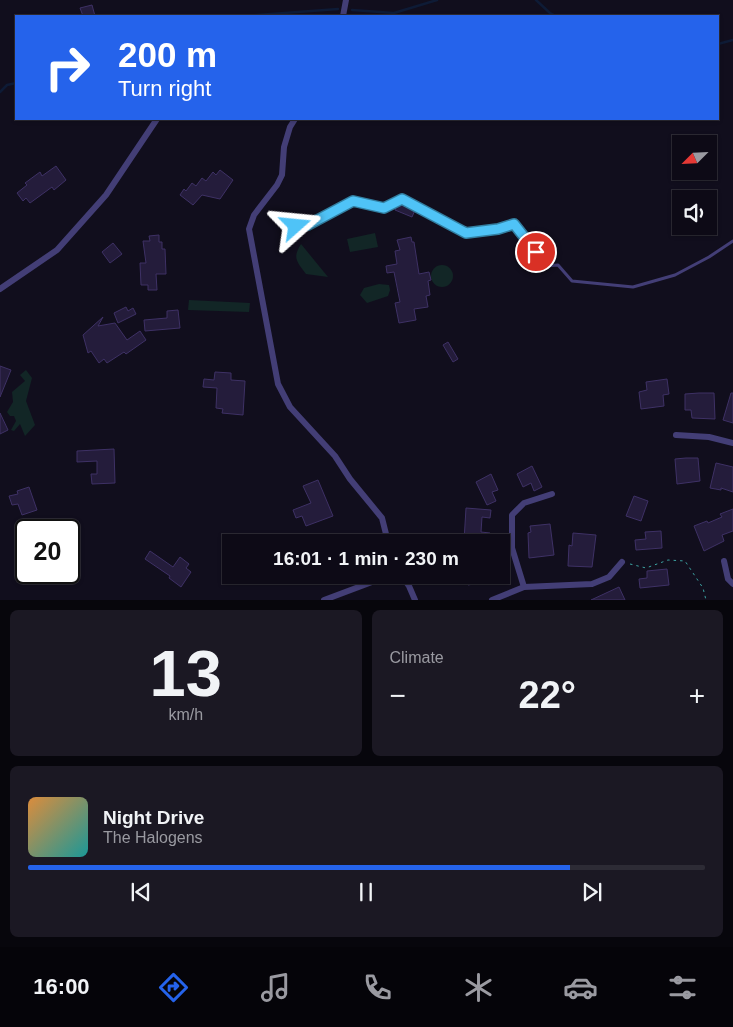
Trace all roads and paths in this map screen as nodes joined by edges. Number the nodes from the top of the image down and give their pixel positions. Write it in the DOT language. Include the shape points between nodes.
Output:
graph roads {
  1 [pos="346,0"];
  2 [pos="343,15"];
  3 [pos="156,120"];
  4 [pos="294,120"];
  5 [pos="296,226"];
  6 [pos="733,240"];
  7 [pos="0,289"];
  8 [pos="676,435"];
  9 [pos="733,443"];
  10 [pos="552,494"];
  11 [pos="386,534"];
  12 [pos="724,561"];
  13 [pos="622,562"];
  14 [pos="367,584"];
  15 [pos="408,584"];
  16 [pos="733,584"];
  17 [pos="524,587"];
  18 [pos="324,600"];
  19 [pos="415,600"];
  20 [pos="492,600"];
  21 [pos="706,600"];
  1 -- 2 [label="street"];
  3 -- 7 [label="street" via="106,194 57,250"];
  4 -- 11 [label="street" via="284,147 282,175 254,214 249,229 278,384 290,407 335,456 382,518"];
  5 -- 6 [label="lane" via="308,225 353,201 384,208 402,199 466,233 514,224 546,266 558,265 572,281 633,288 675,275"];
  8 -- 9 [label="street" via="709,437"];
  10 -- 17 [label="street" via="524,503 512,515 512,548"];
  12 -- 16 [label="street" via="728,579"];
  13 -- 17 [label="street" via="609,577 592,584"];
  13 -- 21 [label="path" via="646,568 668,560 685,561 703,588"];
  14 -- 18 [label="street"];
  15 -- 19 [label="street"];
  17 -- 20 [label="street"];
}
